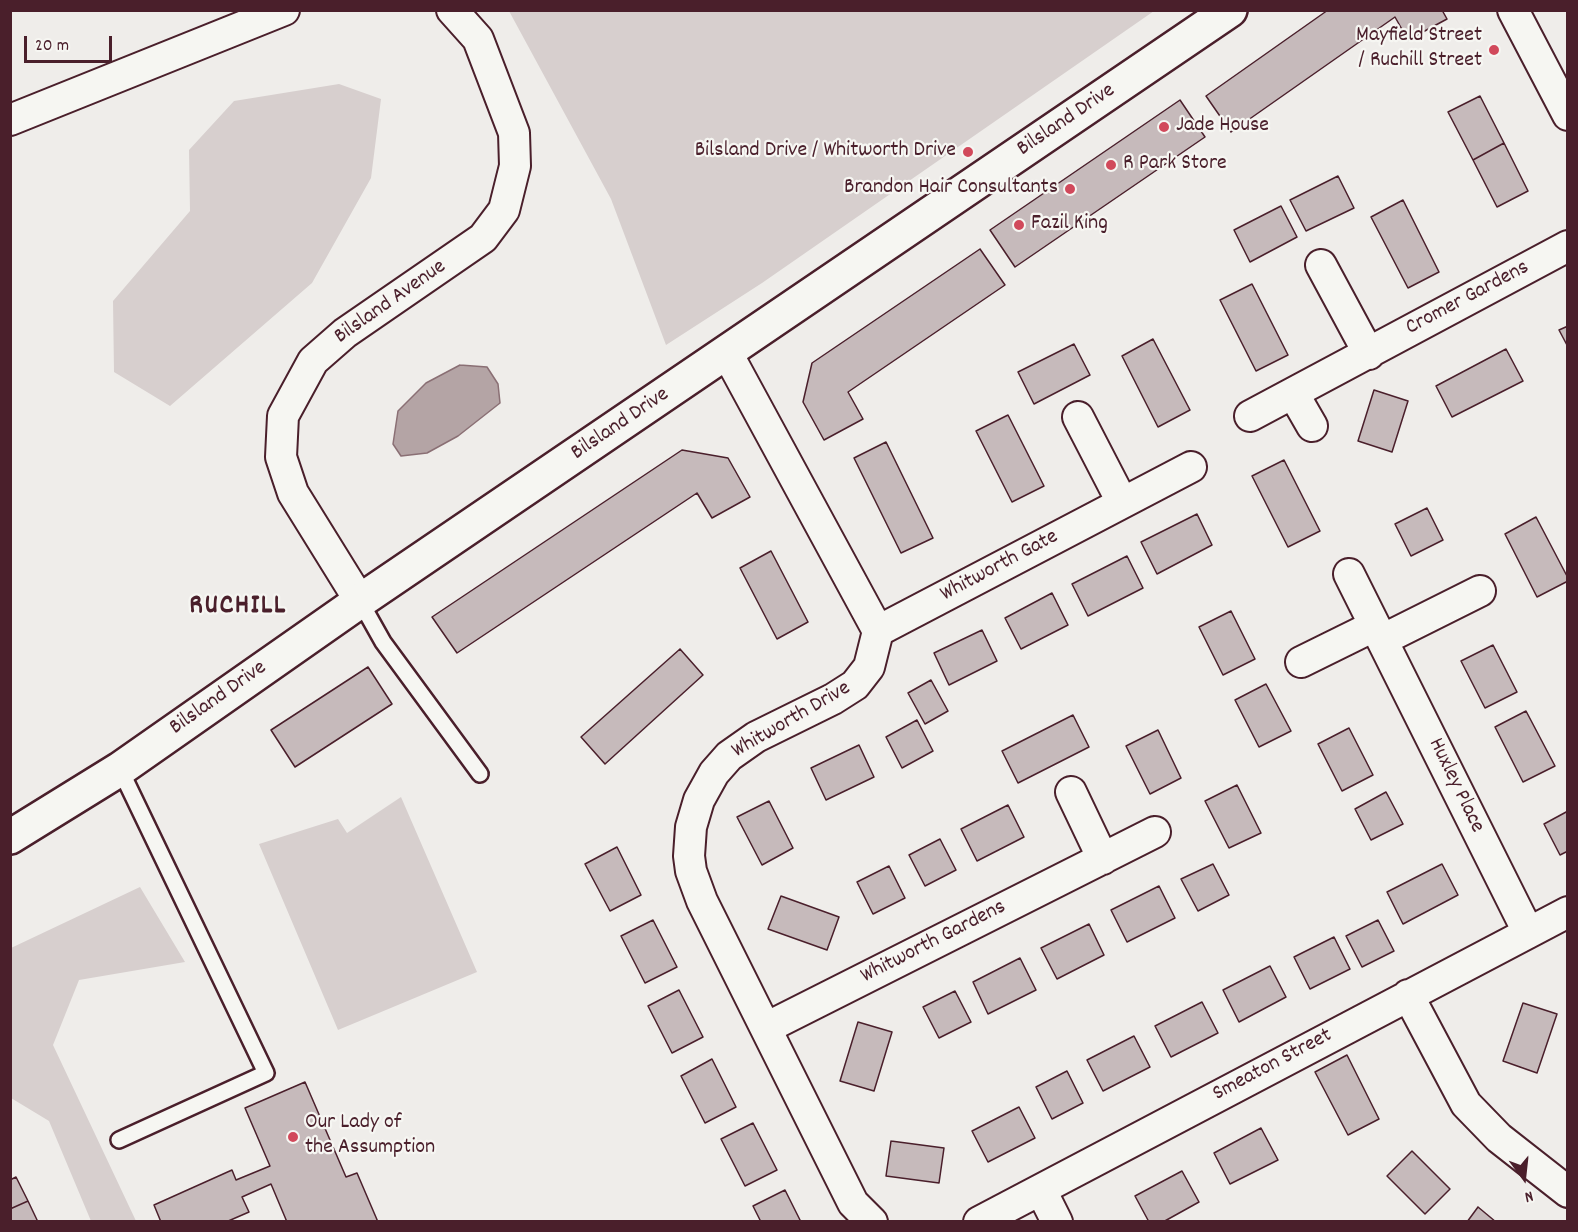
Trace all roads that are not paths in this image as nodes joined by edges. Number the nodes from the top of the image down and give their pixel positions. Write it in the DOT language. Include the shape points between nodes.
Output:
graph roads {
  1 [pos="285,10"];
  2 [pos="452,10"];
  3 [pos="1230,10"];
  4 [pos="1513,10"];
  5 [pos="1567,114"];
  6 [pos="10,120"];
  7 [pos="1568,246"];
  8 [pos="1321,265"];
  9 [pos="727,352"];
  10 [pos="1369,354"];
  11 [pos="1293,393"];
  12 [pos="1250,416"];
  13 [pos="1078,417"];
  14 [pos="1312,426"];
  15 [pos="1191,467"];
  16 [pos="1122,502"];
  17 [pos="1349,574"];
  18 [pos="1480,591"];
  19 [pos="360,601"];
  20 [pos="878,631"];
  21 [pos="1378,633"];
  22 [pos="1301,662"];
  23 [pos="120,769"];
  24 [pos="480,774"];
  25 [pos="1071,792"];
  26 [pos="1155,832"];
  27 [pos="10,837"];
  28 [pos="1103,859"];
  29 [pos="1568,912"];
  30 [pos="1528,932"];
  31 [pos="1408,995"];
  32 [pos="765,1028"];
  33 [pos="119,1140"];
  34 [pos="1041,1190"];
  35 [pos="1568,1192"];
  36 [pos="872,1221"];
  37 [pos="979,1221"];
  38 [pos="1057,1221"];
  1 -- 6 [label="street"];
  2 -- 19 [label="street, Bilsland Avenue" via="478,39 514,133 515,165 504,210 483,238 345,333 313,361 283,416 280,457 293,493"];
  3 -- 9 [label="main road, Bilsland Drive"];
  4 -- 5 [label="street"];
  7 -- 10 [label="street, Cromer Gardens"];
  8 -- 10 [label="street"];
  9 -- 19 [label="main road, Bilsland Drive"];
  9 -- 20 [label="street"];
  10 -- 11 [label="street, Cromer Gardens"];
  11 -- 12 [label="street, Cromer Gardens"];
  11 -- 14 [label="street"];
  13 -- 16 [label="street"];
  15 -- 16 [label="street, Whitworth Gate"];
  16 -- 20 [label="street, Whitworth Gate"];
  17 -- 21 [label="street, Huxley Place"];
  18 -- 21 [label="street"];
  19 -- 23 [label="main road, Bilsland Drive"];
  19 -- 24 [label="lane" via="382,642"];
  20 -- 32 [label="street, Whitworth Drive" via="864,676 846,692 742,746 714,773 694,812 689,856 695,885"];
  21 -- 22 [label="street"];
  21 -- 30 [label="street, Huxley Place"];
  23 -- 27 [label="main road, Bilsland Drive"];
  23 -- 33 [label="lane" via="266,1073"];
  25 -- 28 [label="street"];
  26 -- 28 [label="street, Whitworth Gardens"];
  28 -- 32 [label="street, Whitworth Gardens"];
  29 -- 30 [label="street, Smeaton Street"];
  30 -- 31 [label="street, Smeaton Street"];
  31 -- 34 [label="street, Smeaton Street"];
  31 -- 35 [label="street" via="1466,1104 1499,1138"];
  32 -- 36 [label="street, Whitworth Drive" via="853,1203"];
  34 -- 37 [label="street, Smeaton Street"];
  34 -- 38 [label="street"];
}
